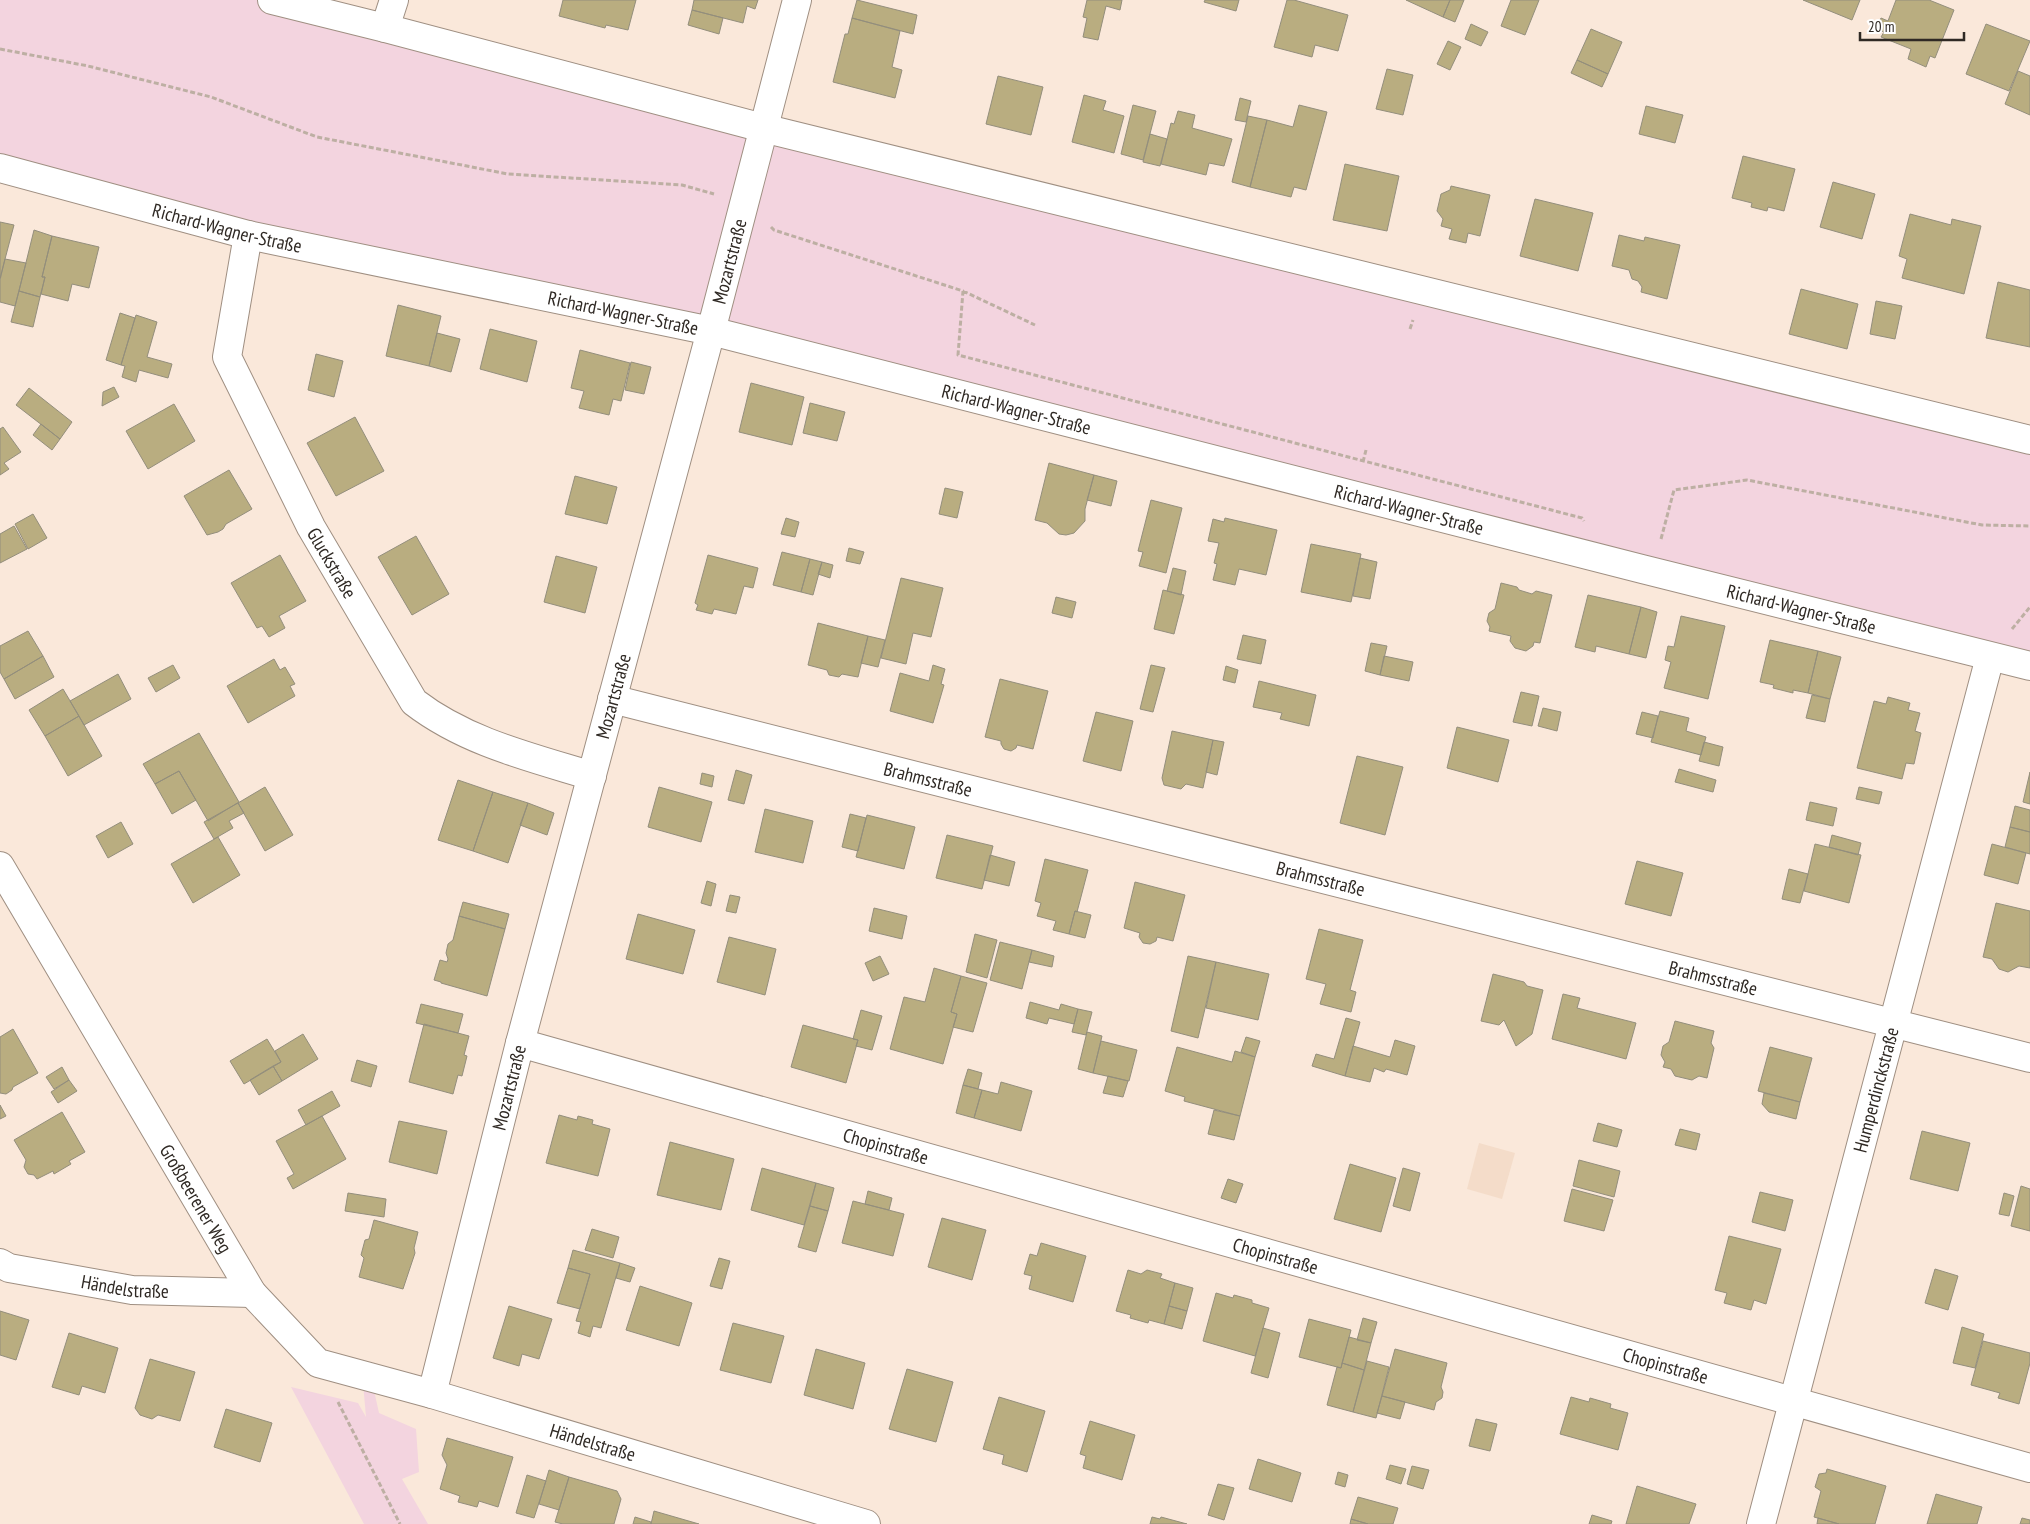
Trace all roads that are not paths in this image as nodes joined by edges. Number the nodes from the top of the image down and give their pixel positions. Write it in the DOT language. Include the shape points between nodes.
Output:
graph roads {
  1 [pos="272,0"];
  2 [pos="394,0"];
  3 [pos="797,0"];
  4 [pos="385,28"];
  5 [pos="763,128"];
  6 [pos="0,168"];
  7 [pos="248,234"];
  8 [pos="711,331"];
  9 [pos="2030,440"];
  10 [pos="1990,657"];
  11 [pos="2030,666"];
  12 [pos="612,699"];
  13 [pos="592,776"];
  14 [pos="0,866"];
  15 [pos="1894,1023"];
  16 [pos="520,1043"];
  17 [pos="2030,1058"];
  18 [pos="0,1263"];
  19 [pos="252,1294"];
  20 [pos="318,1363"];
  21 [pos="432,1394"];
  22 [pos="1793,1402"];
  23 [pos="2030,1468"];
  24 [pos="866,1524"];
  25 [pos="1761,1524"];
  1 -- 4 [label="street"];
  2 -- 4 [label="street"];
  3 -- 5 [label="street, Mozartstraße"];
  4 -- 5 [label="street"];
  5 -- 8 [label="street, Mozartstraße"];
  5 -- 9 [label="street"];
  6 -- 7 [label="street, Richard-Wagner-Straße"];
  7 -- 8 [label="street, Richard-Wagner-Straße"];
  7 -- 13 [label="street, Gluckstraße" via="227,357 311,527 414,702 432,716 475,739"];
  8 -- 10 [label="street, Richard-Wagner-Straße"];
  8 -- 12 [label="street, Mozartstraße"];
  10 -- 11 [label="street, Richard-Wagner-Straße"];
  10 -- 15 [label="street, Humperdinckstraße"];
  12 -- 13 [label="street, Mozartstraße"];
  12 -- 15 [label="street, Brahmsstraße"];
  13 -- 16 [label="street, Mozartstraße"];
  14 -- 19 [label="street, Großbeerener Weg"];
  15 -- 17 [label="street, Brahmsstraße"];
  15 -- 22 [label="street, Humperdinckstraße"];
  16 -- 21 [label="street, Mozartstraße"];
  16 -- 22 [label="street, Chopinstraße"];
  18 -- 19 [label="street, Händelstraße" via="9,1268 132,1290"];
  19 -- 20 [label="street, Großbeerener Weg"];
  20 -- 21 [label="street, Händelstraße"];
  21 -- 24 [label="street, Händelstraße"];
  22 -- 23 [label="street, Chopinstraße"];
  22 -- 25 [label="street, Humperdinckstraße"];
}
